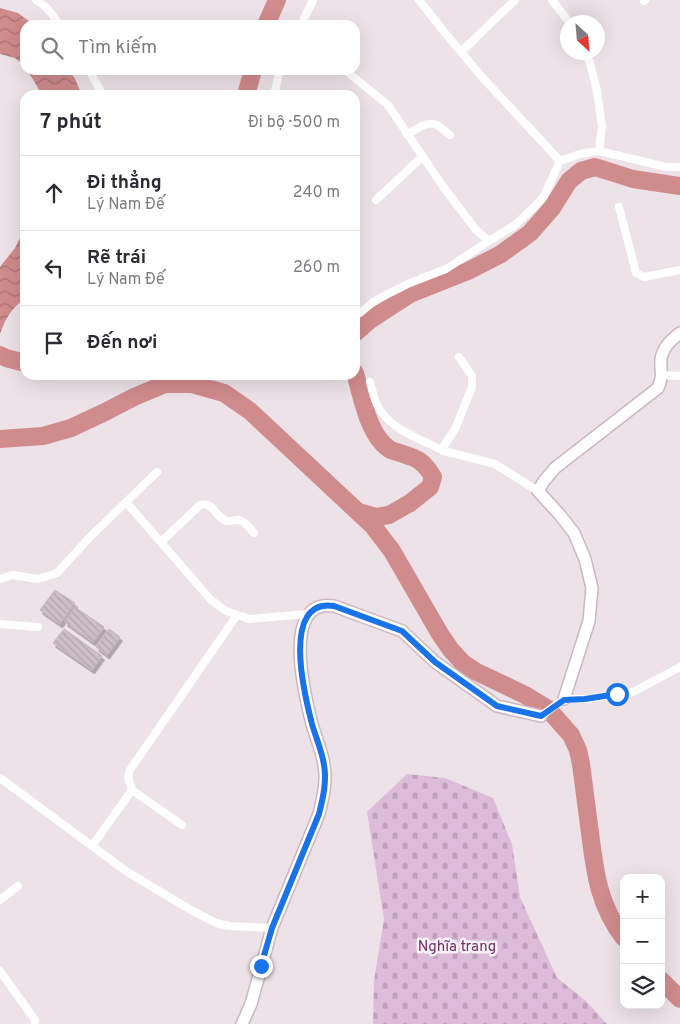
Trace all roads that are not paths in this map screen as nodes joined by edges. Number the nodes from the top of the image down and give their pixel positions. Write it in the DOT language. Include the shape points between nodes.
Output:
graph roads {
  1 [pos="36,0"];
  2 [pos="313,0"];
  3 [pos="419,0"];
  4 [pos="516,0"];
  5 [pos="552,0"];
  6 [pos="564,15"];
  7 [pos="56,20"];
  8 [pos="303,20"];
  9 [pos="461,52"];
  10 [pos="589,60"];
  11 [pos="92,75"];
  12 [pos="279,75"];
  13 [pos="351,75"];
  14 [pos="100,90"];
  15 [pos="275,90"];
  16 [pos="407,134"];
  17 [pos="450,135"];
  18 [pos="599,152"];
  19 [pos="422,157"];
  20 [pos="560,161"];
  21 [pos="680,167"];
  22 [pos="376,200"];
  23 [pos="619,207"];
  24 [pos="489,241"];
  25 [pos="680,270"];
  26 [pos="360,313"];
  27 [pos="680,332"];
  28 [pos="460,357"];
  29 [pos="662,375"];
  30 [pos="680,376"];
  31 [pos="370,382"];
  32 [pos="444,451"];
  33 [pos="157,472"];
  34 [pos="538,491"];
  35 [pos="126,502"];
  36 [pos="254,533"];
  37 [pos="161,542"];
  38 [pos="0,580"];
  39 [pos="308,614"];
  40 [pos="237,615"];
  41 [pos="0,624"];
  42 [pos="38,627"];
  43 [pos="680,667"];
  44 [pos="564,700"];
  45 [pos="541,716"];
  46 [pos="0,778"];
  47 [pos="132,790"];
  48 [pos="182,825"];
  49 [pos="92,846"];
  50 [pos="18,886"];
  51 [pos="0,900"];
  52 [pos="272,928"];
  53 [pos="0,971"];
  54 [pos="36,1024"];
  55 [pos="242,1024"];
  1 -- 7 [label="street"];
  2 -- 8 [label="street"];
  3 -- 9 [label="street"];
  4 -- 9 [label="street"];
  5 -- 6 [label="street"];
  9 -- 20 [label="street"];
  10 -- 18 [label="street" via="602,127"];
  11 -- 14 [label="street"];
  12 -- 15 [label="street"];
  13 -- 16 [label="street" via="388,106"];
  16 -- 17 [label="street" via="432,123"];
  16 -- 19 [label="street"];
  18 -- 20 [label="street"];
  18 -- 21 [label="street" via="666,167"];
  19 -- 22 [label="street"];
  19 -- 24 [label="street" via="476,230"];
  20 -- 24 [label="street" via="544,196 515,225"];
  23 -- 25 [label="street" via="636,273 644,277"];
  24 -- 26 [label="street" via="446,269 388,294"];
  27 -- 29 [label="street" via="665,348 661,359"];
  28 -- 32 [label="street" via="472,376 472,386"];
  29 -- 30 [label="street"];
  29 -- 34 [label="street" via="658,388 555,468"];
  31 -- 32 [label="street" via="385,417 397,427"];
  32 -- 34 [label="street" via="495,464"];
  33 -- 35 [label="street"];
  34 -- 44 [label="street" via="574,532 592,588 589,621"];
  35 -- 37 [label="street"];
  35 -- 38 [label="street" via="56,573 38,579 12,575"];
  36 -- 37 [label="street" via="243,522 220,517 205,503"];
  37 -- 40 [label="street" via="212,600"];
  39 -- 40 [label="street" via="249,619"];
  39 -- 45 [label="street" via="318,607 334,606 402,631 435,662 497,706"];
  39 -- 52 [label="street" via="300,634 301,672 324,764 323,796 319,814"];
  40 -- 47 [label="street" via="130,770 128,777"];
  41 -- 42 [label="street"];
  43 -- 44 [label="street" via="633,692"];
  44 -- 45 [label="street"];
  46 -- 49 [label="street"];
  47 -- 48 [label="street"];
  47 -- 49 [label="street"];
  49 -- 52 [label="street" via="126,871 216,923"];
  50 -- 51 [label="street"];
  52 -- 55 [label="street"];
  53 -- 54 [label="street"];
}
